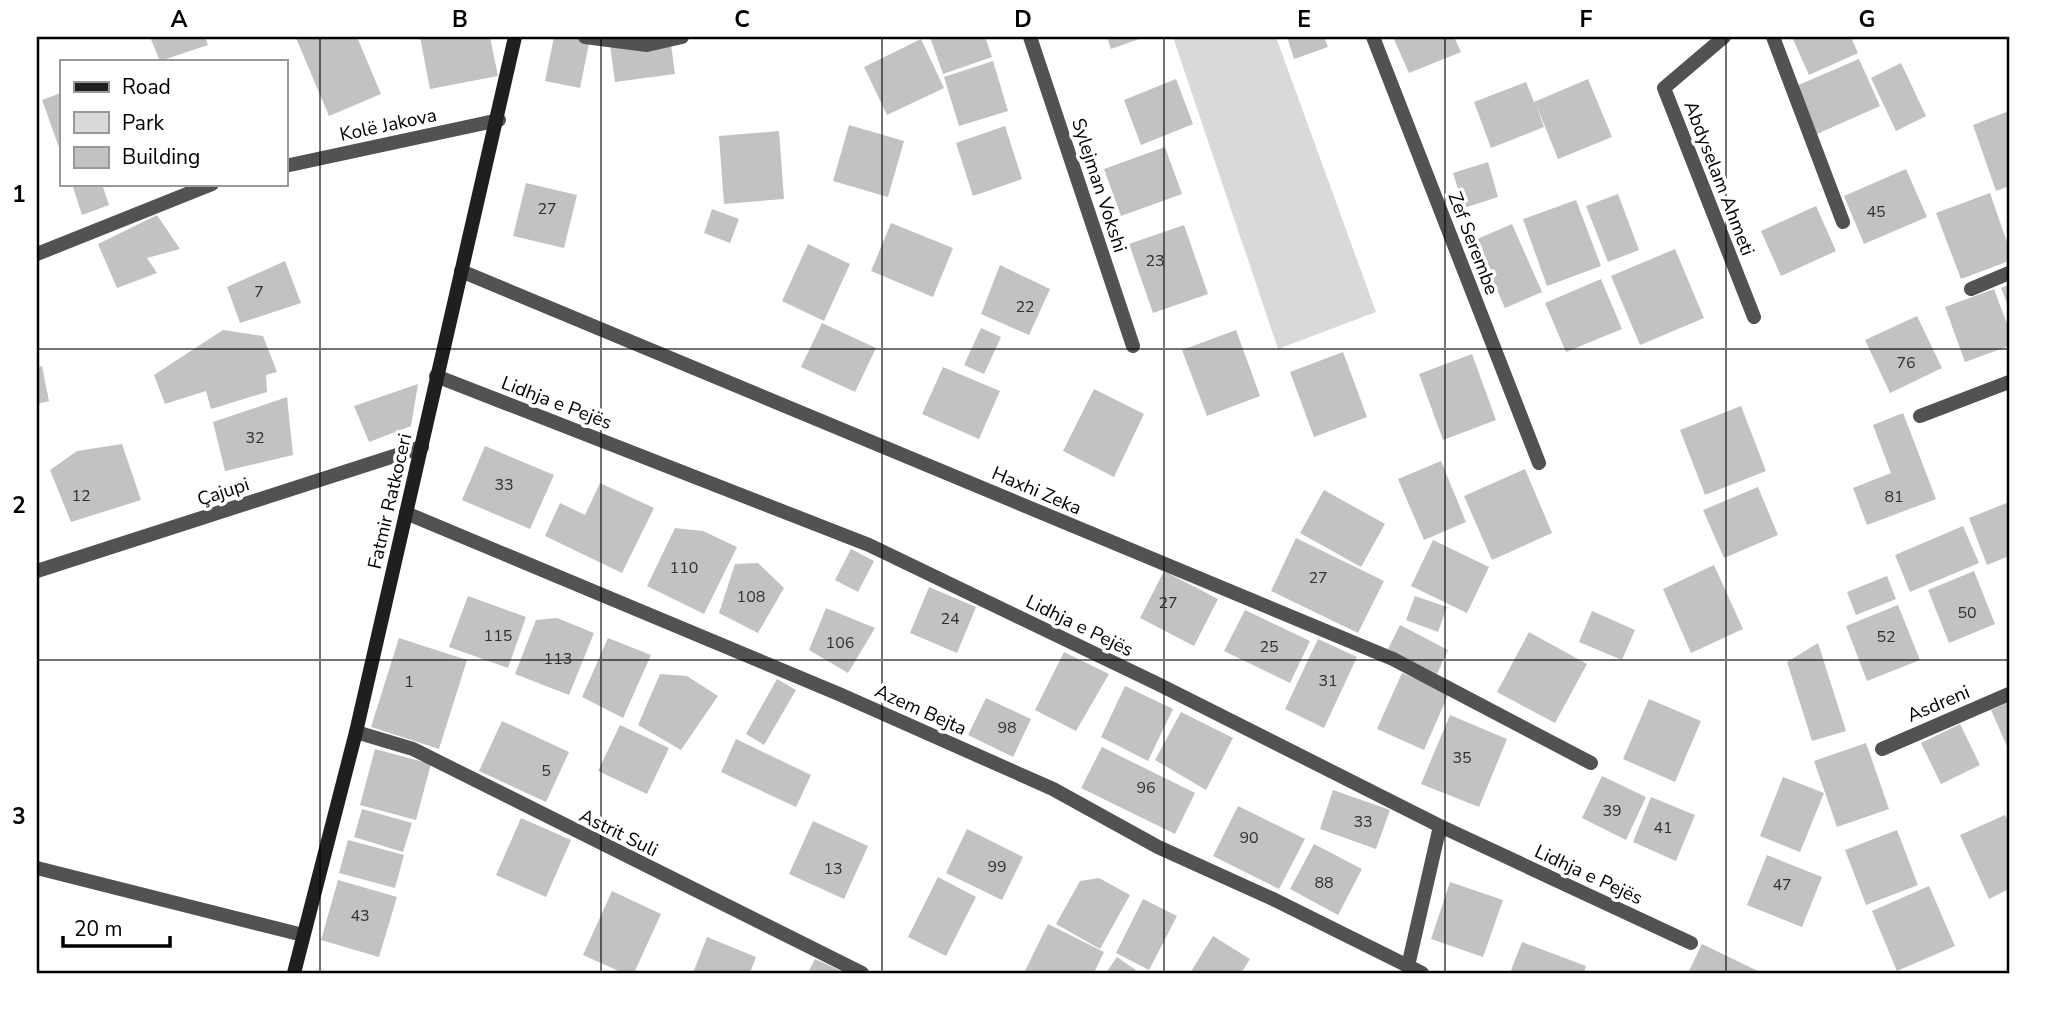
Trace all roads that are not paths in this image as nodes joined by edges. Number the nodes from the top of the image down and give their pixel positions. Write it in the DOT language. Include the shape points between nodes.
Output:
graph roads {
  1 [pos="515,37"];
  2 [pos="585,37"];
  3 [pos="682,37"];
  4 [pos="1030,37"];
  5 [pos="1373,37"];
  6 [pos="1724,37"];
  7 [pos="1773,37"];
  8 [pos="499,120"];
  9 [pos="287,166"];
  10 [pos="207,186"];
  11 [pos="1843,222"];
  12 [pos="37,254"];
  13 [pos="461,271"];
  14 [pos="2009,273"];
  15 [pos="1971,289"];
  16 [pos="1754,317"];
  17 [pos="1133,346"];
  18 [pos="436,376"];
  19 [pos="2009,382"];
  20 [pos="1920,416"];
  21 [pos="422,447"];
  22 [pos="1539,463"];
  23 [pos="406,513"];
  24 [pos="37,571"];
  25 [pos="2009,694"];
  26 [pos="356,732"];
  27 [pos="1882,749"];
  28 [pos="1591,762"];
  29 [pos="1440,826"];
  30 [pos="37,868"];
  31 [pos="303,935"];
  32 [pos="1691,943"];
  33 [pos="1408,965"];
  34 [pos="295,973"];
  35 [pos="862,973"];
  36 [pos="1422,973"];
  1 -- 8 [label="street, Fatmir Ratkoceri"];
  2 -- 3 [label="street" via="648,45"];
  4 -- 17 [label="street, Sylejman Vokshi"];
  5 -- 22 [label="street, Zef Serembe"];
  6 -- 16 [label="street, Abdyselam Ahmeti" via="1664,88"];
  7 -- 11 [label="street"];
  8 -- 9 [label="street, Kolë Jakova"];
  8 -- 13 [label="street, Fatmir Ratkoceri"];
  10 -- 12 [label="street"];
  13 -- 18 [label="street, Fatmir Ratkoceri"];
  13 -- 28 [label="street, Haxhi Zeka" via="1393,659"];
  14 -- 15 [label="street"];
  18 -- 21 [label="street, Fatmir Ratkoceri"];
  18 -- 29 [label="street, Lidhja e Pejës" via="869,545"];
  19 -- 20 [label="street"];
  21 -- 23 [label="street, Fatmir Ratkoceri"];
  21 -- 24 [label="street, Çajupi"];
  23 -- 26 [label="street, Fatmir Ratkoceri"];
  23 -- 33 [label="street, Azem Bejta" via="1053,789 1158,848"];
  25 -- 27 [label="street, Asdreni"];
  26 -- 31 [label="street, Fatmir Ratkoceri"];
  26 -- 35 [label="street, Astrit Suli" via="412,749"];
  29 -- 32 [label="street, Lidhja e Pejës"];
  29 -- 33 [label="street"];
  30 -- 31 [label="street"];
  31 -- 34 [label="street, Fatmir Ratkoceri"];
  33 -- 36 [label="street, Azem Bejta"];
}
